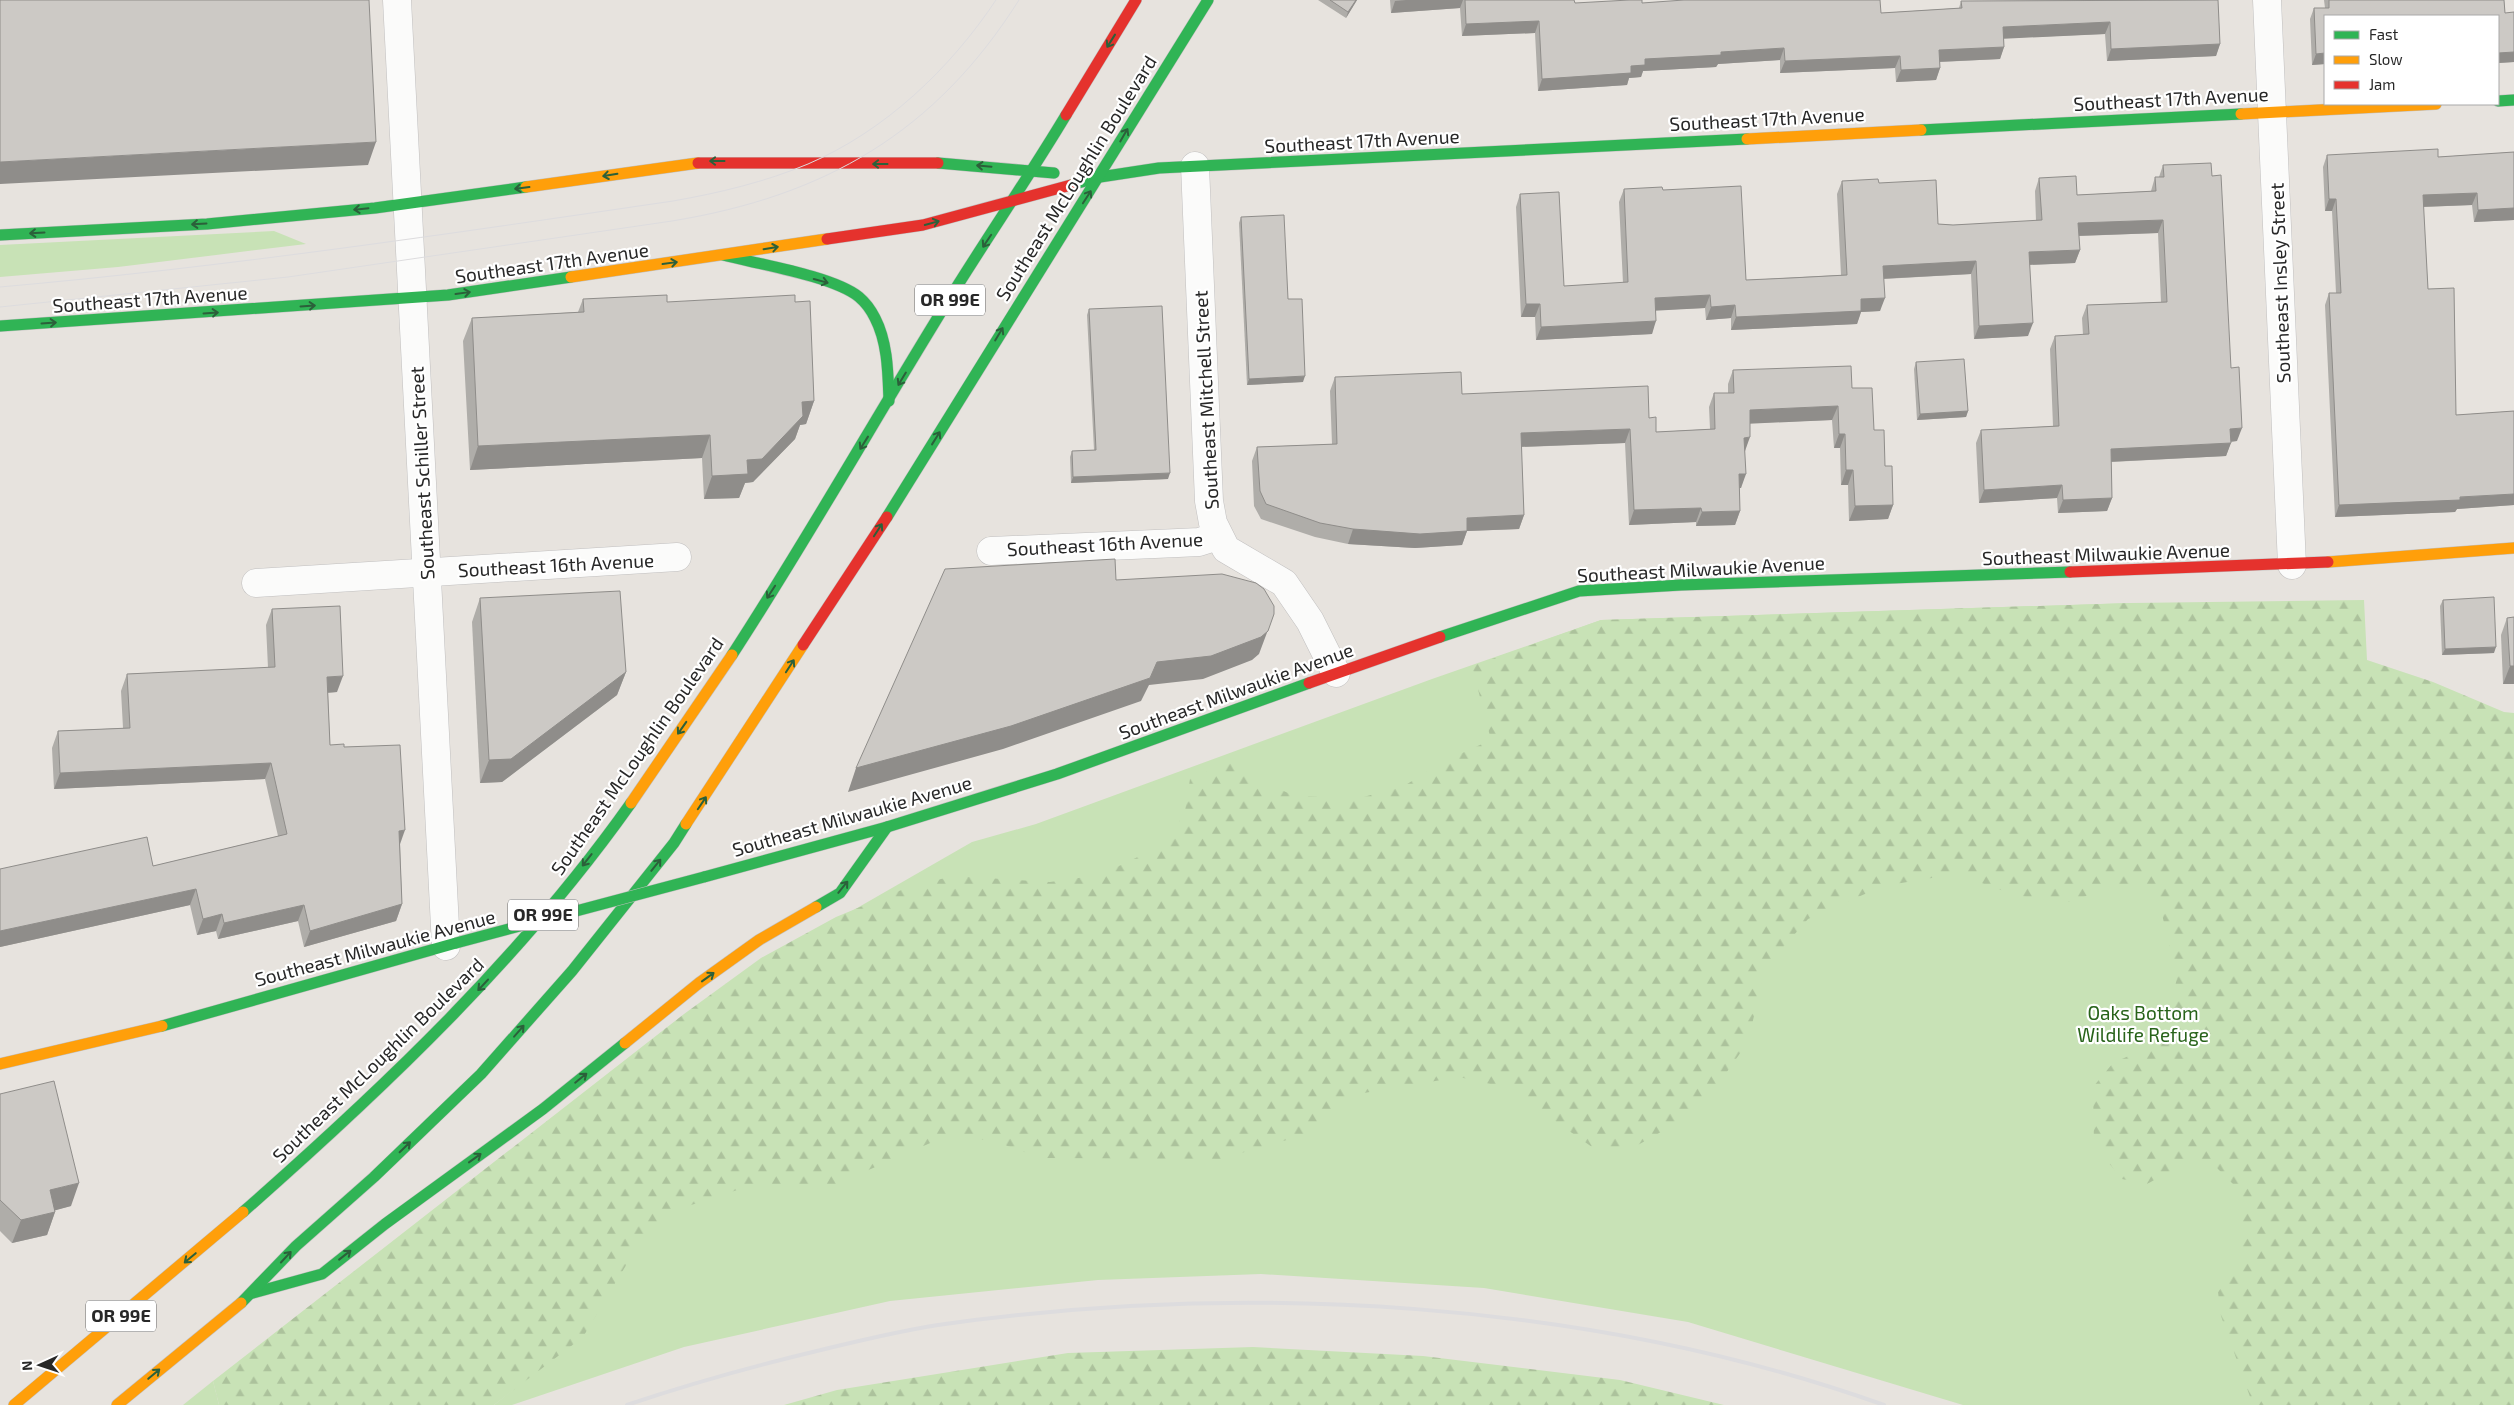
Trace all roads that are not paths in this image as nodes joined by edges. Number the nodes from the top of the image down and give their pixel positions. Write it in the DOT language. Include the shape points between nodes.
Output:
graph roads {
  1 [pos="397,0"];
  2 [pos="1136,0"];
  3 [pos="1208,0"];
  4 [pos="2267,0"];
  5 [pos="2514,100"];
  6 [pos="2499,101"];
  7 [pos="2413,105"];
  8 [pos="2273,111"];
  9 [pos="1195,166"];
  10 [pos="1033,171"];
  11 [pos="1100,177"];
  12 [pos="1014,200"];
  13 [pos="410,203"];
  14 [pos="0,234"];
  15 [pos="723,255"];
  16 [pos="415,298"];
  17 [pos="0,326"];
  18 [pos="889,401"];
  19 [pos="1218,536"];
  20 [pos="2514,548"];
  21 [pos="991,551"];
  22 [pos="677,558"];
  23 [pos="2292,565"];
  24 [pos="427,573"];
  25 [pos="256,583"];
  26 [pos="1336,673"];
  27 [pos="887,827"];
  28 [pos="451,945"];
  29 [pos="0,1064"];
  30 [pos="253,1293"];
  31 [pos="14,1405"];
  32 [pos="117,1405"];
  1 -- 13 [label="street, Southeast Schiller Street"];
  2 -- 10 [label="main road, Southeast McLoughlin Boulevard / OR 99E, one-way" via="1068,108"];
  11 -- 3 [label="main road, Southeast McLoughlin Boulevard / OR 99E, one-way"];
  4 -- 8 [label="street, Southeast Insley Street"];
  5 -- 6 [label="main road"];
  7 -- 8 [label="main road, Southeast 17th Avenue"];
  8 -- 9 [label="main road, Southeast 17th Avenue"];
  8 -- 23 [label="street, Southeast Insley Street"];
  9 -- 11 [label="main road, Southeast 17th Avenue"];
  9 -- 19 [label="street, Southeast Mitchell Street" via="1209,501"];
  10 -- 11 [label="main road, Southeast 17th Avenue"];
  10 -- 12 [label="main road, Southeast McLoughlin Boulevard / OR 99E"];
  10 -- 13 [label="main road, Southeast 17th Avenue, one-way" via="956,164 710,161"];
  11 -- 12 [label="main road, Southeast 17th Avenue"];
  30 -- 11 [label="main road, Southeast McLoughlin Boulevard / OR 99E, one-way" via="296,1246 374,1177 481,1074 572,971 674,843 900,496"];
  15 -- 12 [label="main road, Southeast 17th Avenue, one-way" via="924,225"];
  12 -- 18 [label="main road, Southeast McLoughlin Boulevard / OR 99E, one-way" via="966,272"];
  13 -- 14 [label="main road, Southeast 17th Avenue, one-way" via="207,224"];
  13 -- 16 [label="street, Southeast Schiller Street"];
  16 -- 15 [label="main road, Southeast 17th Avenue, one-way"];
  15 -- 18 [label="main road, one-way" via="841,287 859,297 874,318 885,348"];
  17 -- 16 [label="main road, Southeast 17th Avenue, one-way"];
  16 -- 24 [label="street, Southeast Schiller Street"];
  18 -- 31 [label="main road, Southeast McLoughlin Boulevard / OR 99E, one-way" via="693,713 612,828 483,985 336,1130 228,1227"];
  19 -- 21 [label="street, Southeast 16th Avenue" via="1199,542"];
  19 -- 26 [label="street, Southeast Mitchell Street" via="1226,549 1284,583 1310,621"];
  20 -- 23 [label="main road, Southeast Milwaukie Avenue"];
  22 -- 24 [label="street, Southeast 16th Avenue"];
  23 -- 26 [label="main road, Southeast Milwaukie Avenue" via="1681,584 1579,591"];
  24 -- 25 [label="street, Southeast 16th Avenue"];
  24 -- 28 [label="street, Southeast Schiller Street"];
  26 -- 27 [label="main road, Southeast Milwaukie Avenue" via="1057,774"];
  27 -- 28 [label="main road, Southeast Milwaukie Avenue, bridge"];
  30 -- 27 [label="main road, one-way" via="322,1274 543,1109 699,983 759,940 840,892"];
  28 -- 29 [label="main road, Southeast Milwaukie Avenue" via="126,1036"];
  32 -- 30 [label="main road, Southeast McLoughlin Boulevard / OR 99E, one-way"];
}
